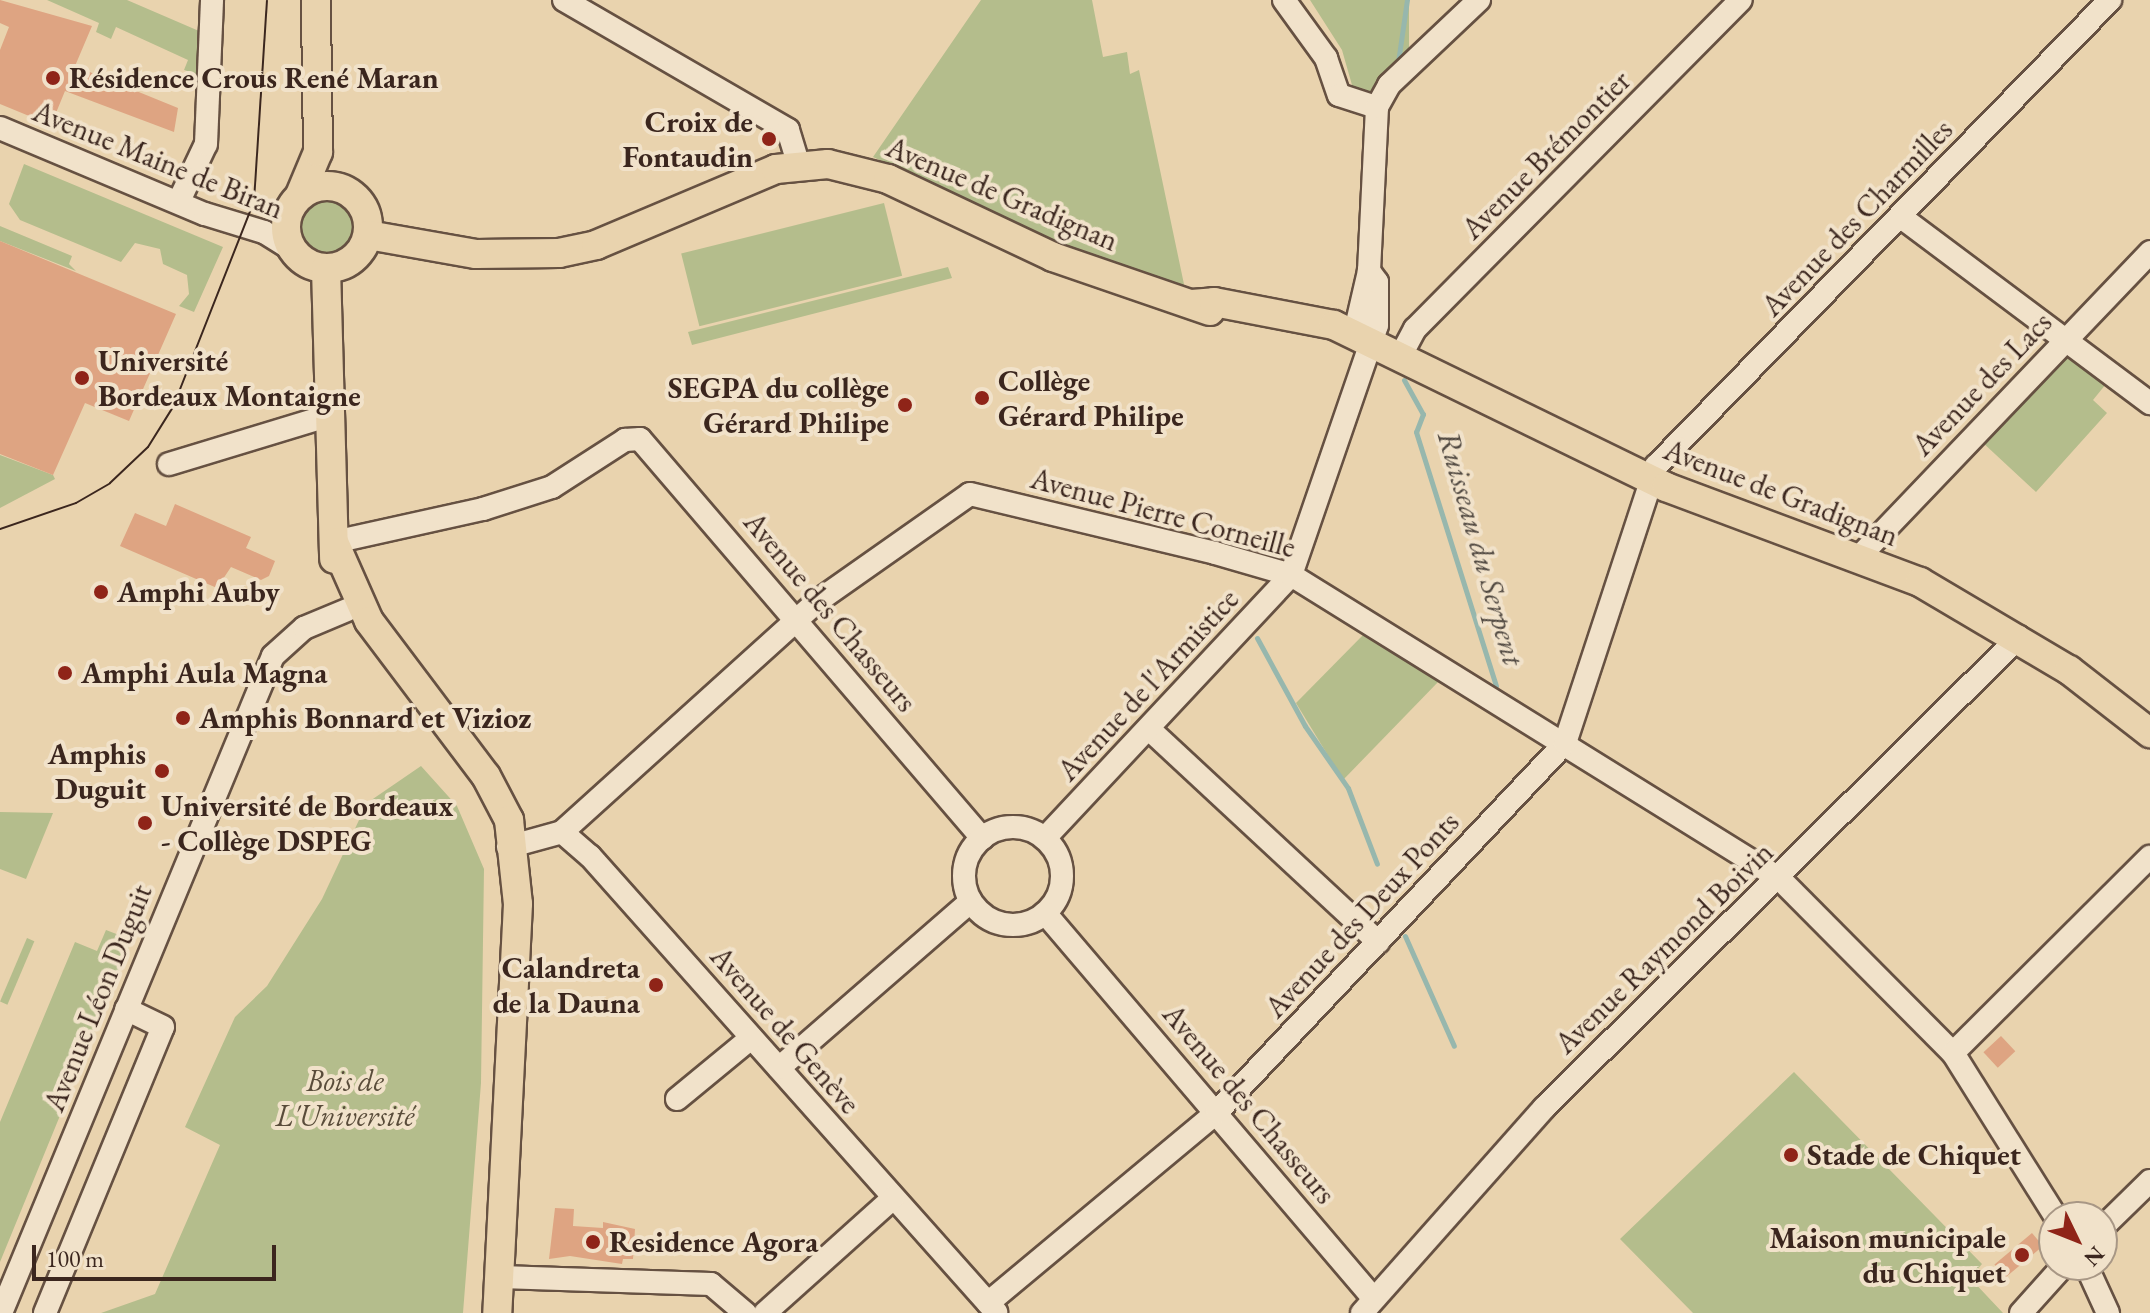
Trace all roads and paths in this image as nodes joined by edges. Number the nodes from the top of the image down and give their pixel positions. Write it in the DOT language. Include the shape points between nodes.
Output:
graph roads {
  1 [pos="212,0"];
  2 [pos="316,0"];
  3 [pos="327,0"];
  4 [pos="564,0"];
  5 [pos="1284,0"];
  6 [pos="1479,0"];
  7 [pos="1741,0"];
  8 [pos="2110,0"];
  9 [pos="1377,107"];
  10 [pos="0,128"];
  11 [pos="799,165"];
  12 [pos="350,192"];
  13 [pos="300,195"];
  14 [pos="179,201"];
  15 [pos="1901,217"];
  16 [pos="368,235"];
  17 [pos="293,250"];
  18 [pos="2150,252"];
  19 [pos="326,268"];
  20 [pos="2065,341"];
  21 [pos="1371,344"];
  22 [pos="1400,357"];
  23 [pos="2150,403"];
  24 [pos="330,415"];
  25 [pos="169,464"];
  26 [pos="1648,479"];
  27 [pos="334,542"];
  28 [pos="1859,557"];
  29 [pos="1291,575"];
  30 [pos="347,610"];
  31 [pos="797,621"];
  32 [pos="2019,637"];
  33 [pos="1149,729"];
  34 [pos="2150,733"];
  35 [pos="1565,743"];
  36 [pos="562,832"];
  37 [pos="982,838"];
  38 [pos="1045,838"];
  39 [pos="2150,857"];
  40 [pos="509,859"];
  41 [pos="1779,878"];
  42 [pos="971,901"];
  43 [pos="1045,913"];
  44 [pos="1378,942"];
  45 [pos="126,1009"];
  46 [pos="751,1038"];
  47 [pos="1953,1053"];
  48 [pos="779,1068"];
  49 [pos="677,1099"];
  50 [pos="1217,1112"];
  51 [pos="2150,1181"];
  52 [pos="893,1198"];
  53 [pos="2046,1201"];
  54 [pos="2118,1212"];
  55 [pos="501,1277"];
  56 [pos="2050,1281"];
  57 [pos="2093,1281"];
  58 [pos="1368,1306"];
  59 [pos="992,1308"];
  60 [pos="1,1313"];
  61 [pos="45,1313"];
  62 [pos="487,1313"];
  63 [pos="497,1313"];
  64 [pos="745,1313"];
  65 [pos="765,1313"];
  66 [pos="2021,1313"];
  67 [pos="2108,1313"];
  1 -- 14 [label="street" via="206,144"];
  2 -- 13 [label="main road" via="318,152"];
  3 -- 12 [label="main road" via="331,151"];
  4 -- 11 [label="street" via="788,130"];
  5 -- 9 [label="street" via="1326,58 1335,90"];
  6 -- 9 [label="street" via="1389,85"];
  7 -- 22 [label="street, Avenue Brémontier" via="1415,329"];
  8 -- 15 [label="street, Avenue des Charmilles"];
  9 -- 21 [label="street" via="1369,271 1357,323"];
  10 -- 14 [label="street, Avenue Maine de Biran"];
  11 -- 16 [label="main road, Avenue de Gradignan" via="749,178 596,245 559,253 476,254"];
  11 -- 21 [label="main road, Avenue de Gradignan" via="828,164 888,179 1053,257 1192,304 1307,336"];
  12 -- 13 [label="main road" via="324,185"];
  12 -- 16 [label="main road" via="365,210"];
  13 -- 17 [label="main road" via="287,216"];
  14 -- 17 [label="street, Avenue Maine de Biran" via="264,232"];
  15 -- 20 [label="street"];
  15 -- 26 [label="street, Avenue des Charmilles"];
  16 -- 19 [label="main road" via="349,262"];
  17 -- 19 [label="main road"];
  18 -- 20 [label="street, Avenue des Lacs"];
  19 -- 24 [label="main road"];
  20 -- 23 [label="street"];
  20 -- 28 [label="street, Avenue des Lacs"];
  21 -- 22 [label="main road, Avenue de Gradignan"];
  21 -- 29 [label="street, Avenue de l'Armistice"];
  22 -- 26 [label="main road, Avenue de Gradignan"];
  24 -- 25 [label="street"];
  24 -- 27 [label="main road"];
  26 -- 28 [label="main road, Avenue de Gradignan"];
  26 -- 35 [label="street, Avenue des Deux Ponts"];
  27 -- 30 [label="main road" via="335,576"];
  27 -- 31 [label="street, Avenue des Chasseurs" via="483,509 552,487 625,440 640,439"];
  27 -- 40 [label="main road" via="369,621 499,798 509,820"];
  28 -- 32 [label="main road, Avenue de Gradignan" via="1920,582"];
  29 -- 31 [label="street, Avenue Pierre Corneille" via="970,494"];
  29 -- 33 [label="street, Avenue de l'Armistice"];
  29 -- 35 [label="street, Avenue Pierre Corneille"];
  30 -- 40 [label="main road" via="364,645 475,784"];
  30 -- 45 [label="street, Avenue Léon Duguit" via="304,628 273,656"];
  31 -- 36 [label="street, Avenue Pierre Corneille"];
  31 -- 37 [label="street, Avenue des Chasseurs"];
  32 -- 34 [label="main road, Avenue de Gradignan"];
  32 -- 41 [label="street, Avenue Raymond Boivin"];
  33 -- 38 [label="street, Avenue de l'Armistice"];
  33 -- 44 [label="street"];
  35 -- 41 [label="street, Avenue Pierre Corneille"];
  35 -- 44 [label="street, Avenue des Deux Ponts"];
  36 -- 40 [label="street"];
  36 -- 46 [label="street, Avenue de Genève"];
  37 -- 38 [label="street" via="1013,827"];
  37 -- 42 [label="street" via="964,870"];
  38 -- 43 [label="street" via="1062,871 1056,899"];
  39 -- 47 [label="street"];
  40 -- 55 [label="main road" via="518,904"];
  40 -- 62 [label="main road"];
  41 -- 47 [label="street, Avenue Pierre Corneille"];
  41 -- 58 [label="street, Avenue Raymond Boivin" via="1544,1108"];
  42 -- 43 [label="street" via="1005,924"];
  42 -- 48 [label="street"];
  43 -- 50 [label="street, Avenue des Chasseurs"];
  44 -- 50 [label="street, Avenue des Deux Ponts"];
  45 -- 60 [label="street, Avenue Léon Duguit"];
  45 -- 61 [label="street" via="163,1027"];
  46 -- 48 [label="street, Avenue de Genève"];
  46 -- 49 [label="street"];
  47 -- 53 [label="street, Avenue Pierre Corneille"];
  48 -- 52 [label="street, Avenue de Genève"];
  50 -- 58 [label="street, Avenue des Chasseurs"];
  50 -- 59 [label="street, Avenue des Deux Ponts"];
  51 -- 54 [label="street"];
  52 -- 59 [label="street, Avenue de Genève"];
  52 -- 65 [label="street"];
  55 -- 63 [label="main road"];
  55 -- 64 [label="street" via="711,1284"];
  56 -- 66 [label="street"];
  57 -- 67 [label="street"];
}
